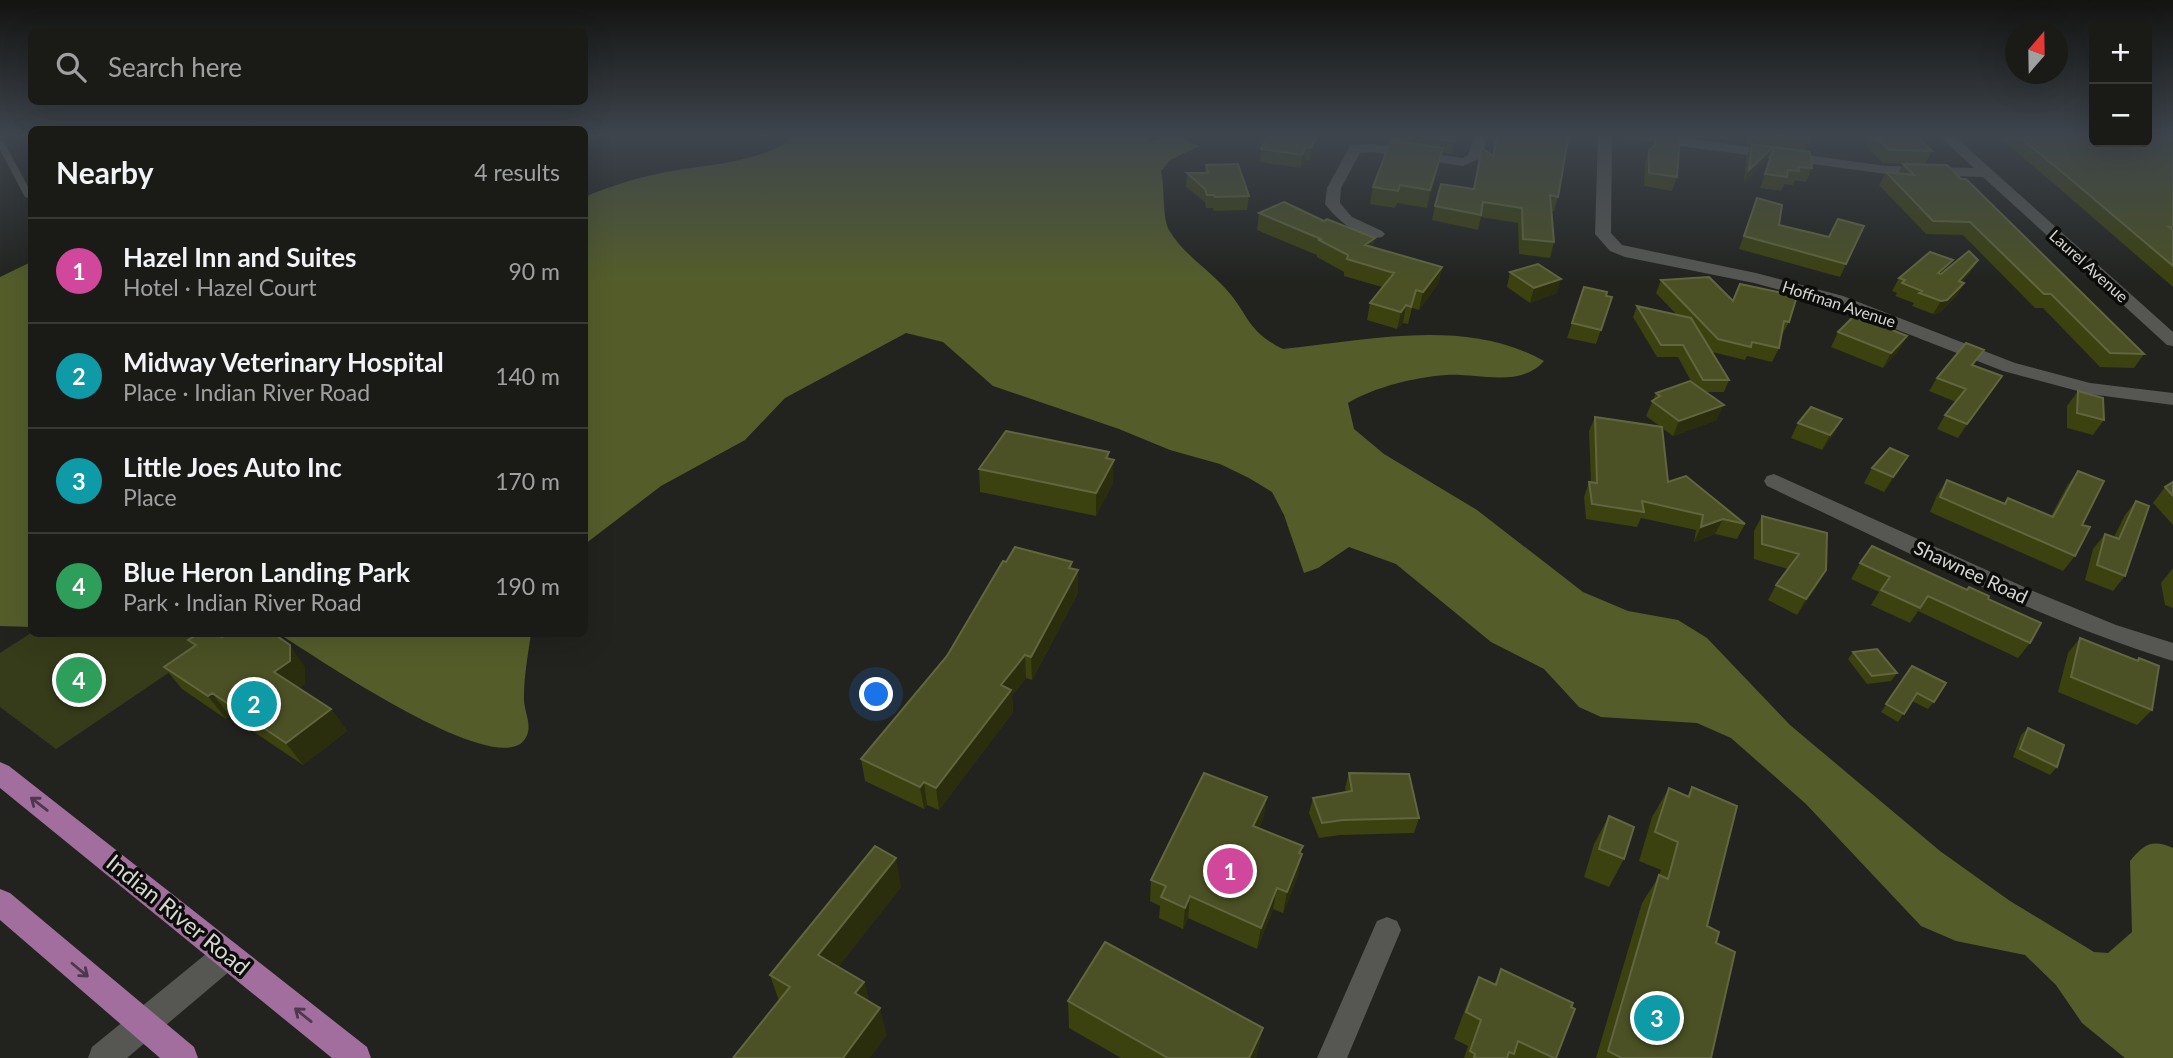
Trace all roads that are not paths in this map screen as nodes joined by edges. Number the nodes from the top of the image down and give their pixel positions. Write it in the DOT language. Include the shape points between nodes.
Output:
graph roads {
  1 [pos="1336,183"];
  2 [pos="1604,183"];
  3 [pos="1997,183"];
  4 [pos="1377,234"];
  5 [pos="2173,341"];
  6 [pos="2173,399"];
  7 [pos="1774,481"];
  8 [pos="2173,652"];
  9 [pos="0,773"];
  10 [pos="0,902"];
  11 [pos="1387,930"];
  12 [pos="227,955"];
  13 [pos="144,1024"];
  14 [pos="103,1058"];
  15 [pos="183,1058"];
  16 [pos="356,1058"];
  17 [pos="1332,1058"];
  1 -- 4 [label="street" via="1332,205 1347,219"];
  2 -- 6 [label="street, Hoffman Avenue" via="1603,234 1620,258 1756,278 1837,300 2009,367 2090,388"];
  3 -- 5 [label="street, Laurel Avenue"];
  7 -- 8 [label="street, Shawnee Road" via="2025,597"];
  12 -- 9 [label="main road, Indian River Road, one-way"];
  10 -- 13 [label="main road, one-way"];
  11 -- 17 [label="street"];
  12 -- 13 [label="street"];
  16 -- 12 [label="main road, Indian River Road, one-way"];
  13 -- 14 [label="street"];
  13 -- 15 [label="main road"];
}
